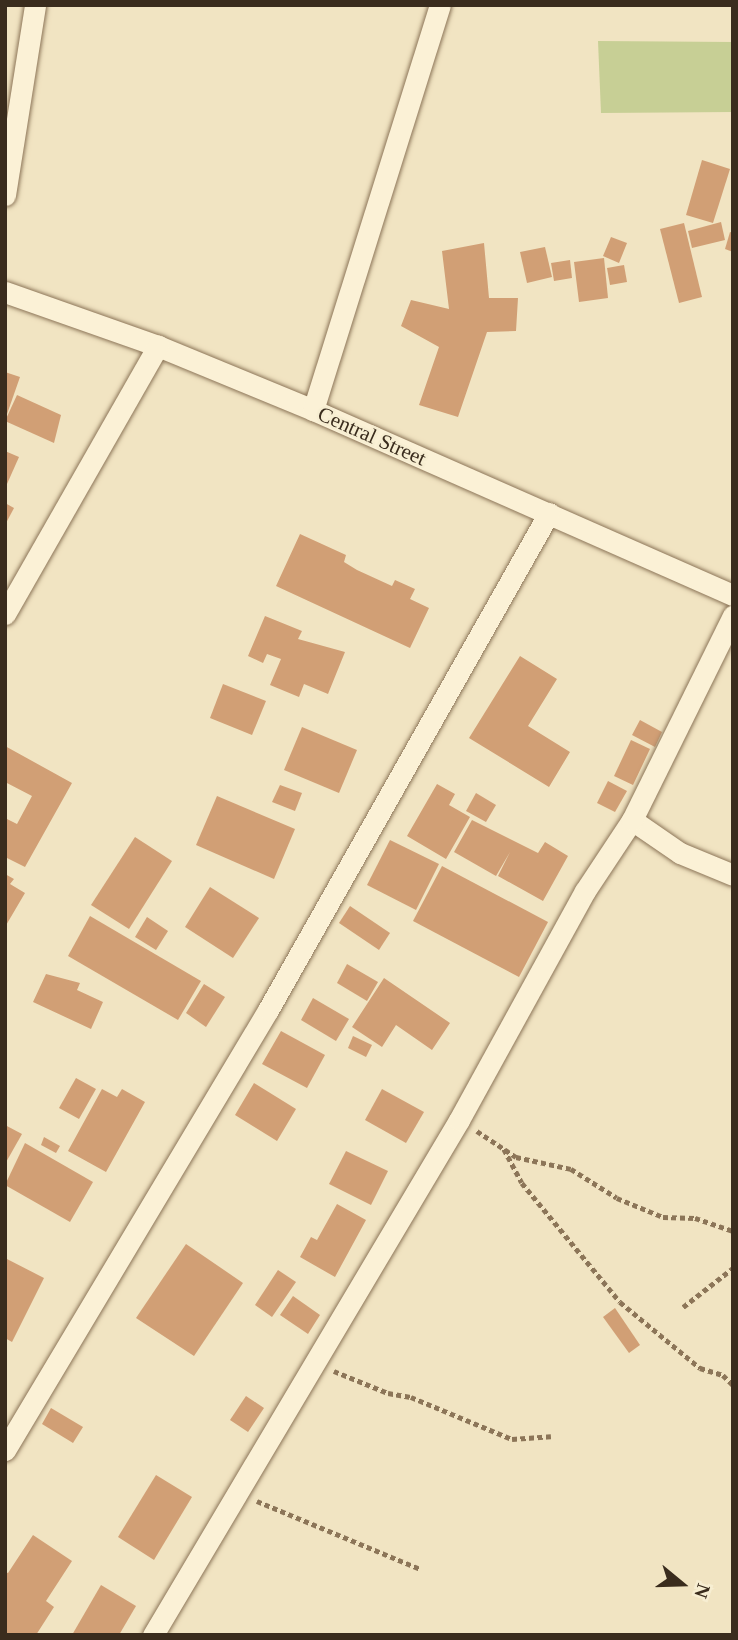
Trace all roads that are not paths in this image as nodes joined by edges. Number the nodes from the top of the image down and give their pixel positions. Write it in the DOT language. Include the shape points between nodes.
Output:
graph roads {
  1 [pos="35,5"];
  2 [pos="440,5"];
  3 [pos="5,195"];
  4 [pos="5,292"];
  5 [pos="158,346"];
  6 [pos="313,410"];
  7 [pos="549,513"];
  8 [pos="733,595"];
  9 [pos="5,614"];
  10 [pos="733,616"];
  11 [pos="632,820"];
  12 [pos="733,876"];
  13 [pos="5,1450"];
  14 [pos="153,1635"];
  1 -- 3 [label="street"];
  2 -- 6 [label="street"];
  4 -- 5 [label="street, Central Street"];
  5 -- 6 [label="street, Central Street"];
  5 -- 9 [label="street"];
  6 -- 7 [label="street, Central Street"];
  7 -- 8 [label="street, Central Street"];
  7 -- 13 [label="street" via="268,1010"];
  10 -- 11 [label="street"];
  11 -- 12 [label="street" via="680,853"];
  11 -- 14 [label="street" via="586,891 458,1120"];
}
